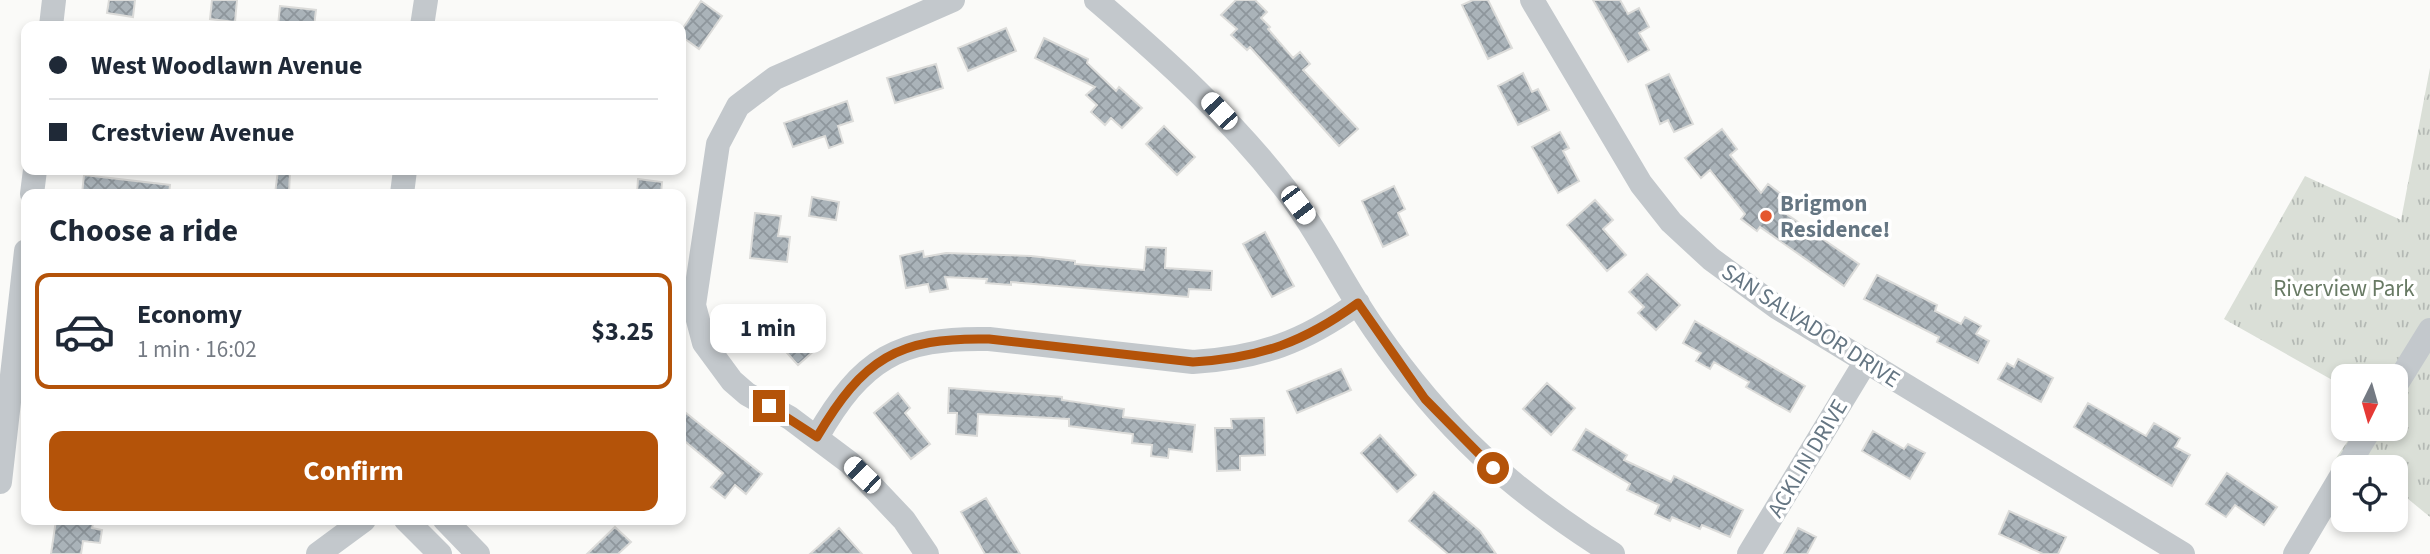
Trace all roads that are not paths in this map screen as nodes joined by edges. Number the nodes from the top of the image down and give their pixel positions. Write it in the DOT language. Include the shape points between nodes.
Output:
graph roads {
  1 [pos="54,0"];
  2 [pos="426,0"];
  3 [pos="953,0"];
  4 [pos="1096,0"];
  5 [pos="1532,0"];
  6 [pos="52,21"];
  7 [pos="423,21"];
  8 [pos="21,273"];
  9 [pos="1358,303"];
  10 [pos="9,326"];
  11 [pos="2430,330"];
  12 [pos="1866,361"];
  13 [pos="2408,366"];
  14 [pos="817,437"];
  15 [pos="0,482"];
  16 [pos="2331,493"];
  17 [pos="357,525"];
  18 [pos="411,525"];
  19 [pos="449,525"];
  20 [pos="1609,553"];
  21 [pos="318,554"];
  22 [pos="440,554"];
  23 [pos="478,554"];
  24 [pos="928,554"];
  25 [pos="1749,554"];
  26 [pos="2183,554"];
  27 [pos="2295,554"];
  1 -- 6 [label="street"];
  2 -- 7 [label="street"];
  3 -- 14 [label="street" via="775,78 738,106 718,144 695,292 698,330 732,381"];
  4 -- 9 [label="street" via="1168,61 1235,128 1309,220"];
  5 -- 12 [label="street, SAN SALVADOR DRIVE" via="1631,169 1671,222 1743,284"];
  8 -- 10 [label="street"];
  9 -- 14 [label="street" via="1292,344 1220,360 1193,362 989,339 914,345 864,372 838,401"];
  9 -- 20 [label="street" via="1425,399 1469,446 1538,505"];
  10 -- 15 [label="street"];
  11 -- 13 [label="street"];
  12 -- 25 [label="street, ACKLIN DRIVE"];
  12 -- 26 [label="street, SAN SALVADOR DRIVE"];
  14 -- 24 [label="street" via="875,487"];
  16 -- 27 [label="street"];
  17 -- 21 [label="street"];
  18 -- 22 [label="street"];
  19 -- 23 [label="street"];
}
